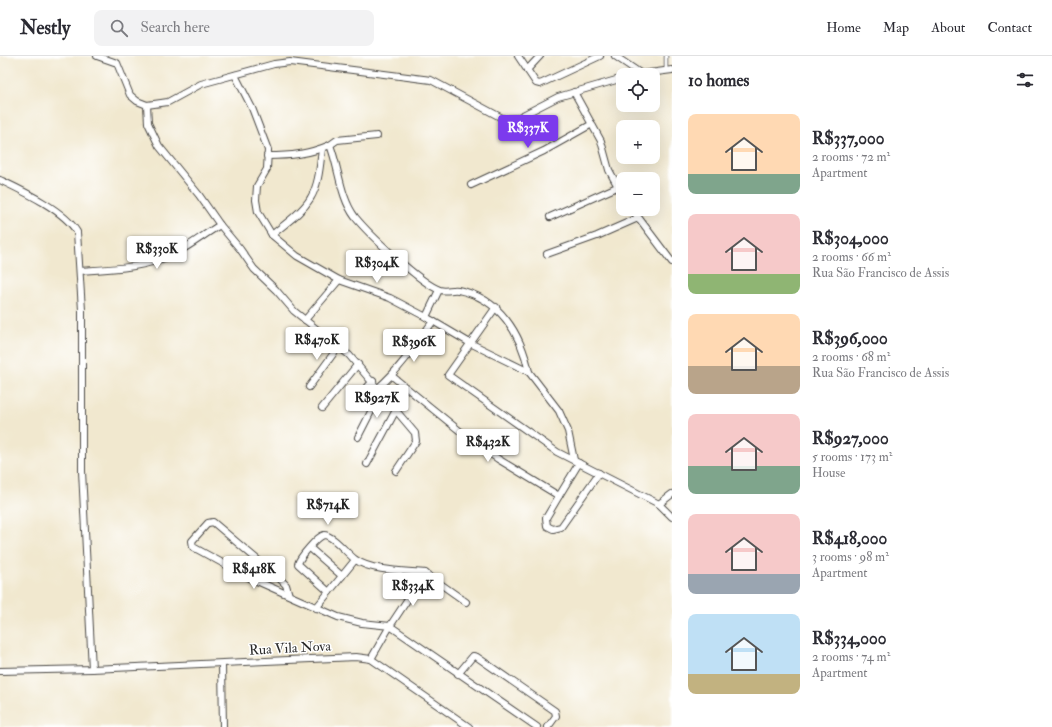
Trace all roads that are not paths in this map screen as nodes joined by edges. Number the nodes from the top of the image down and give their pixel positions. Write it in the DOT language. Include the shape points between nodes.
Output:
graph roads {
  1 [pos="97,56"];
  2 [pos="119,56"];
  3 [pos="518,56"];
  4 [pos="540,56"];
  5 [pos="600,56"];
  6 [pos="614,56"];
  7 [pos="666,56"];
  8 [pos="290,59"];
  9 [pos="117,63"];
  10 [pos="629,68"];
  11 [pos="527,70"];
  12 [pos="669,70"];
  13 [pos="235,75"];
  14 [pos="616,80"];
  15 [pos="574,92"];
  16 [pos="147,105"];
  17 [pos="592,124"];
  18 [pos="377,136"];
  19 [pos="330,145"];
  20 [pos="322,148"];
  21 [pos="268,156"];
  22 [pos="0,180"];
  23 [pos="471,185"];
  24 [pos="616,185"];
  25 [pos="616,187"];
  26 [pos="550,217"];
  27 [pos="638,218"];
  28 [pos="220,225"];
  29 [pos="272,235"];
  30 [pos="547,254"];
  31 [pos="672,262"];
  32 [pos="80,271"];
  33 [pos="339,280"];
  34 [pos="439,290"];
  35 [pos="496,307"];
  36 [pos="426,317"];
  37 [pos="305,320"];
  38 [pos="433,321"];
  39 [pos="470,343"];
  40 [pos="339,346"];
  41 [pos="358,364"];
  42 [pos="529,372"];
  43 [pos="392,376"];
  44 [pos="372,381"];
  45 [pos="309,388"];
  46 [pos="379,390"];
  47 [pos="352,404"];
  48 [pos="322,408"];
  49 [pos="396,410"];
  50 [pos="358,437"];
  51 [pos="576,462"];
  52 [pos="366,464"];
  53 [pos="396,471"];
  54 [pos="599,474"];
  55 [pos="672,494"];
  56 [pos="559,496"];
  57 [pos="659,504"];
  58 [pos="672,517"];
  59 [pos="310,548"];
  60 [pos="355,560"];
  61 [pos="425,574"];
  62 [pos="342,576"];
  63 [pos="329,592"];
  64 [pos="289,595"];
  65 [pos="466,602"];
  66 [pos="316,608"];
  67 [pos="390,626"];
  68 [pos="371,659"];
  69 [pos="222,664"];
  70 [pos="92,669"];
  71 [pos="0,670"];
  72 [pos="458,674"];
  73 [pos="223,727"];
  74 [pos="469,727"];
  75 [pos="537,727"];
  76 [pos="548,727"];
  1 -- 9 [label="street"];
  2 -- 9 [label="street"];
  3 -- 11 [label="street"];
  4 -- 11 [label="street"];
  5 -- 11 [label="street" via="541,84 536,83"];
  6 -- 10 [label="street"];
  7 -- 12 [label="lane"];
  8 -- 13 [label="street"];
  8 -- 15 [label="street" via="431,80 489,112 510,120"];
  9 -- 16 [label="street" via="130,95 137,102"];
  13 -- 16 [label="street" via="201,84 168,102"];
  13 -- 21 [label="street" via="263,134"];
  14 -- 15 [label="street"];
  15 -- 17 [label="street"];
  16 -- 28 [label="street" via="148,123 159,146 200,195"];
  17 -- 23 [label="street" via="544,151"];
  17 -- 24 [label="street" via="601,141"];
  18 -- 19 [label="street" via="337,140"];
  19 -- 20 [label="street"];
  19 -- 34 [label="street" via="347,201 356,218 398,258"];
  20 -- 21 [label="street" via="305,154"];
  20 -- 29 [label="street" via="318,179 311,199"];
  21 -- 29 [label="street" via="267,169 257,186 256,200 258,212"];
  22 -- 32 [label="street" via="54,210 73,225 79,242"];
  25 -- 26 [label="street"];
  27 -- 30 [label="street"];
  27 -- 31 [label="street"];
  28 -- 32 [label="street" via="158,260 130,267"];
  28 -- 37 [label="street" via="254,269"];
  29 -- 33 [label="street" via="297,256"];
  32 -- 70 [label="street" via="82,470"];
  33 -- 36 [label="street" via="390,298"];
  33 -- 37 [label="street"];
  34 -- 35 [label="street" via="458,290"];
  34 -- 36 [label="street"];
  35 -- 39 [label="street"];
  35 -- 42 [label="street" via="508,321 524,349"];
  36 -- 38 [label="street"];
  37 -- 40 [label="street"];
  38 -- 39 [label="street"];
  38 -- 43 [label="street"];
  39 -- 42 [label="street"];
  39 -- 51 [label="street" via="448,375 557,452"];
  40 -- 41 [label="street"];
  40 -- 45 [label="street"];
  41 -- 44 [label="street"];
  41 -- 48 [label="street"];
  42 -- 51 [label="street" via="559,411 568,431"];
  43 -- 46 [label="street"];
  43 -- 56 [label="street" via="498,459"];
  44 -- 46 [label="street"];
  44 -- 47 [label="street"];
  46 -- 49 [label="street"];
  46 -- 50 [label="street"];
  49 -- 52 [label="street"];
  49 -- 53 [label="street" via="417,439"];
  51 -- 54 [label="street"];
  51 -- 56 [label="street"];
  54 -- 56 [label="street" via="561,526 553,529 547,526 546,518"];
  54 -- 57 [label="street"];
  55 -- 57 [label="street"];
  57 -- 58 [label="street"];
  59 -- 60 [label="street" via="318,538 326,535"];
  59 -- 62 [label="street"];
  59 -- 63 [label="street" via="299,561 299,566"];
  60 -- 61 [label="street" via="368,566"];
  60 -- 62 [label="street"];
  61 -- 65 [label="street"];
  61 -- 67 [label="street"];
  62 -- 63 [label="street"];
  63 -- 66 [label="street"];
  64 -- 64 [label="street" via="279,578 213,522 208,523 192,541 193,547 250,578"];
  64 -- 66 [label="street"];
  66 -- 67 [label="street" via="362,623"];
  67 -- 68 [label="street"];
  67 -- 72 [label="street"];
  68 -- 69 [label="street, Rua Vila Nova" via="356,657"];
  68 -- 74 [label="street, Rua Vila Nova"];
  69 -- 70 [label="street, Rua Vila Nova"];
  69 -- 73 [label="street"];
  70 -- 71 [label="street, Rua Vila Nova"];
  72 -- 75 [label="street"];
  72 -- 76 [label="street" via="470,658 477,657 555,711 556,716"];
}
